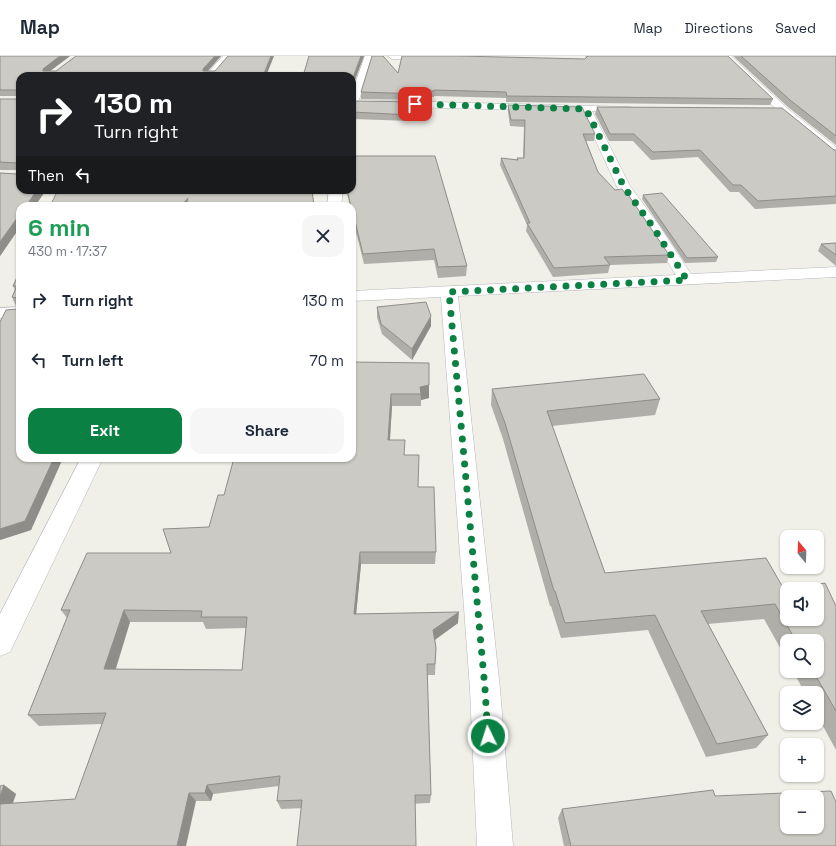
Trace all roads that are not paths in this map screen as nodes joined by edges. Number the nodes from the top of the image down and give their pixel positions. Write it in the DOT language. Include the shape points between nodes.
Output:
graph roads {
  1 [pos="228,56"];
  2 [pos="369,56"];
  3 [pos="392,56"];
  4 [pos="726,56"];
  5 [pos="440,57"];
  6 [pos="214,72"];
  7 [pos="356,93"];
  8 [pos="356,104"];
  9 [pos="586,109"];
  10 [pos="641,109"];
  11 [pos="767,110"];
  12 [pos="783,110"];
  13 [pos="834,151"];
  14 [pos="836,272"];
  15 [pos="687,280"];
  16 [pos="449,292"];
  17 [pos="356,296"];
  18 [pos="16,312"];
  19 [pos="0,313"];
  20 [pos="90,462"];
  21 [pos="0,643"];
  22 [pos="495,846"];
  1 -- 6 [label="street"];
  2 -- 7 [label="street"];
  3 -- 5 [label="street"];
  4 -- 12 [label="street"];
  8 -- 9 [label="street"];
  9 -- 10 [label="street"];
  9 -- 15 [label="street" via="624,187"];
  11 -- 12 [label="street"];
  12 -- 13 [label="street"];
  14 -- 15 [label="street"];
  15 -- 16 [label="street"];
  16 -- 17 [label="street"];
  16 -- 22 [label="street" via="485,689"];
  18 -- 19 [label="street"];
  20 -- 21 [label="street"];
}
